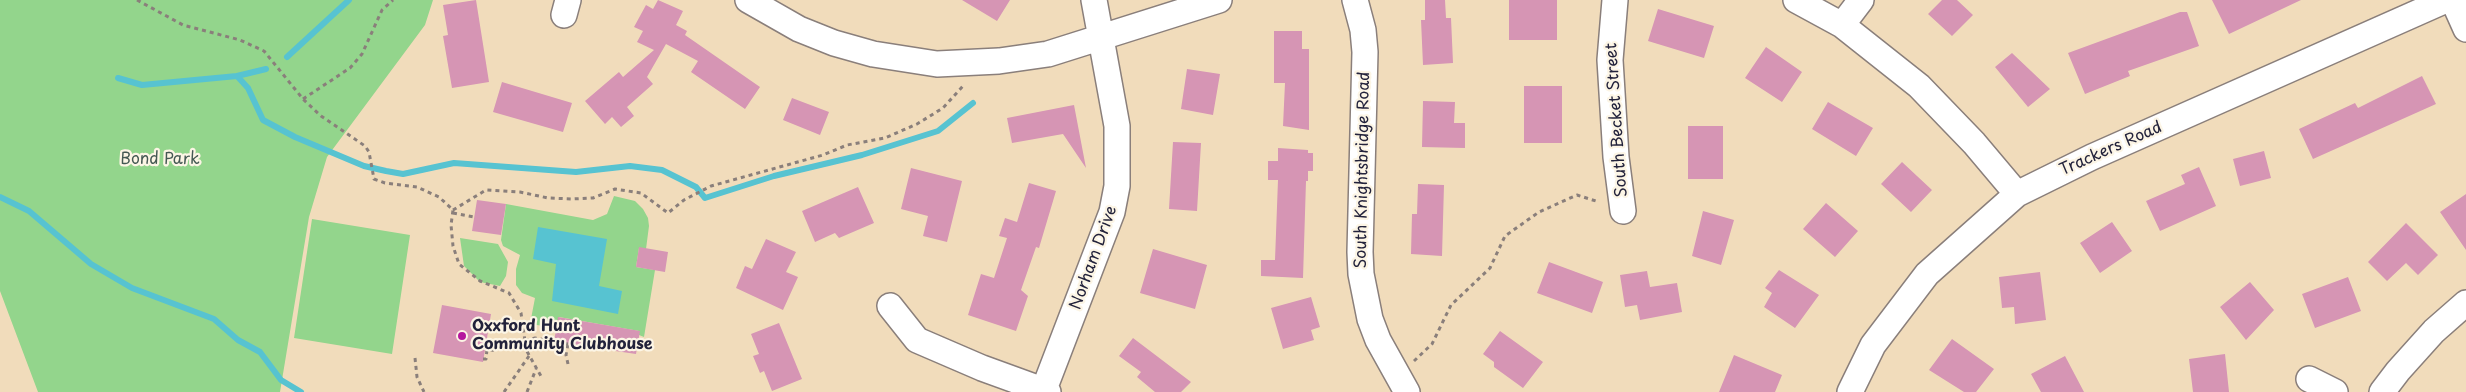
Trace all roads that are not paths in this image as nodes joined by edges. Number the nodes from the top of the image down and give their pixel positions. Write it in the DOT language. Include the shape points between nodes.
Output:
graph roads {
  1 [pos="748,0"];
  2 [pos="1094,0"];
  3 [pos="1219,0"];
  4 [pos="1355,0"];
  5 [pos="1614,0"];
  6 [pos="1796,0"];
  7 [pos="1861,0"];
  8 [pos="2446,0"];
  9 [pos="2453,0"];
  10 [pos="1842,26"];
  11 [pos="2466,29"];
  12 [pos="1101,37"];
  13 [pos="2017,194"];
  14 [pos="1624,211"];
  15 [pos="2466,303"];
  16 [pos="890,306"];
  17 [pos="2309,379"];
  18 [pos="1402,385"];
  19 [pos="1045,392"];
  20 [pos="1851,392"];
  21 [pos="2335,392"];
  22 [pos="2382,392"];
  1 -- 12 [label="street" via="799,29 873,54 937,64 1039,56"];
  2 -- 12 [label="street, Norham Drive"];
  3 -- 12 [label="street"];
  4 -- 18 [label="street, South Knightsbridge Road" via="1365,52 1362,274 1370,319"];
  5 -- 14 [label="street, South Becket Street" via="1610,60 1616,157"];
  6 -- 10 [label="street"];
  7 -- 10 [label="street"];
  8 -- 13 [label="street, Trackers Road" via="2101,153"];
  9 -- 11 [label="street"];
  10 -- 13 [label="street" via="1919,86"];
  12 -- 19 [label="street, Norham Drive" via="1117,126 1117,186 1112,212"];
  13 -- 20 [label="street, Trackers Road" via="1927,274 1873,345"];
  15 -- 22 [label="street" via="2434,331"];
  16 -- 19 [label="street" via="917,340"];
  17 -- 21 [label="street"];
}
